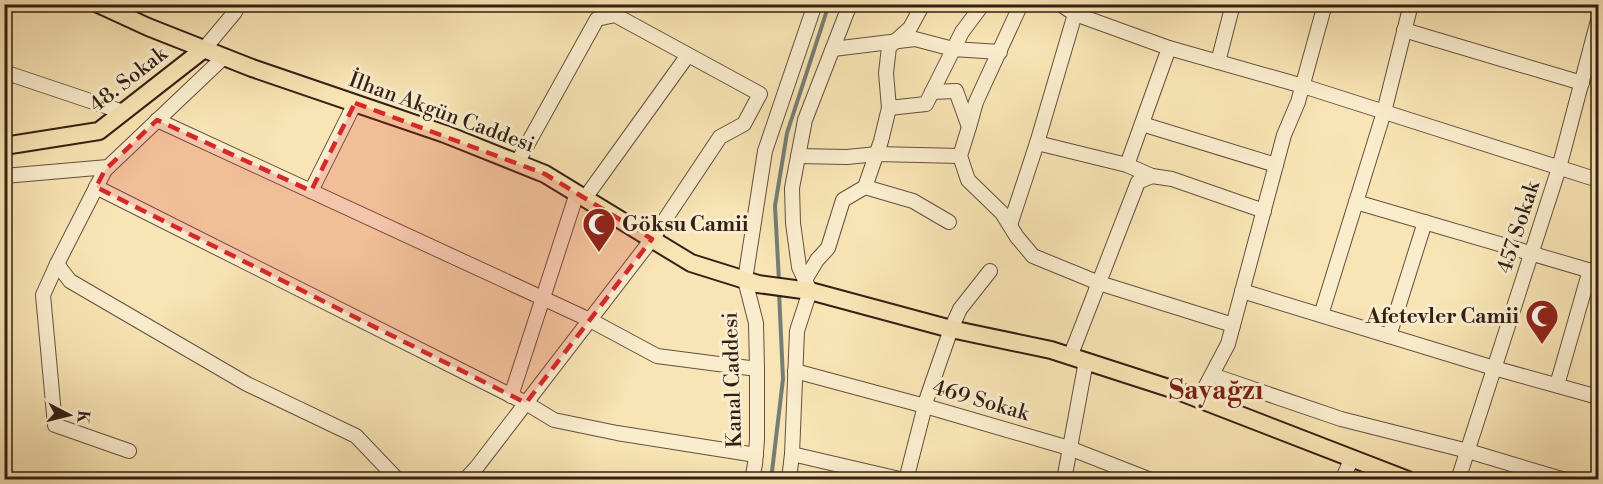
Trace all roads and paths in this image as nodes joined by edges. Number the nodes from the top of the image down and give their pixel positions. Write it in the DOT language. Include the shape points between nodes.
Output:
graph roads {
  1 [pos="98,4"];
  2 [pos="238,4"];
  3 [pos="815,4"];
  4 [pos="850,4"];
  5 [pos="923,4"];
  6 [pos="983,4"];
  7 [pos="1021,4"];
  8 [pos="1060,4"];
  9 [pos="1233,4"];
  10 [pos="1325,4"];
  11 [pos="1411,4"];
  12 [pos="1077,9"];
  13 [pos="126,10"];
  14 [pos="1599,20"];
  15 [pos="1404,30"];
  16 [pos="896,41"];
  17 [pos="1168,48"];
  18 [pos="204,49"];
  19 [pos="833,49"];
  20 [pos="953,49"];
  21 [pos="999,52"];
  22 [pos="688,55"];
  23 [pos="224,57"];
  24 [pos="1218,62"];
  25 [pos="4,72"];
  26 [pos="1582,83"];
  27 [pos="1303,86"];
  28 [pos="932,92"];
  29 [pos="355,103"];
  30 [pos="890,108"];
  31 [pos="123,112"];
  32 [pos="1384,112"];
  33 [pos="157,120"];
  34 [pos="1142,124"];
  35 [pos="969,127"];
  36 [pos="1037,143"];
  37 [pos="4,146"];
  38 [pos="877,153"];
  39 [pos="798,156"];
  40 [pos="960,156"];
  41 [pos="517,163"];
  42 [pos="1127,165"];
  43 [pos="1276,165"];
  44 [pos="108,167"];
  45 [pos="1559,168"];
  46 [pos="4,176"];
  47 [pos="1152,176"];
  48 [pos="1599,180"];
  49 [pos="96,187"];
  50 [pos="865,187"];
  51 [pos="311,191"];
  52 [pos="581,196"];
  53 [pos="1356,202"];
  54 [pos="1264,212"];
  55 [pos="949,222"];
  56 [pos="1425,222"];
  57 [pos="1010,225"];
  58 [pos="652,239"];
  59 [pos="1532,252"];
  60 [pos="57,264"];
  61 [pos="990,271"];
  62 [pos="1594,272"];
  63 [pos="751,282"];
  64 [pos="1099,283"];
  65 [pos="804,287"];
  66 [pos="1242,291"];
  67 [pos="543,298"];
  68 [pos="1321,315"];
  69 [pos="590,320"];
  70 [pos="1233,325"];
  71 [pos="951,329"];
  72 [pos="1389,336"];
  73 [pos="1078,359"];
  74 [pos="1494,368"];
  75 [pos="758,369"];
  76 [pos="795,371"];
  77 [pos="1212,375"];
  78 [pos="1557,386"];
  79 [pos="511,396"];
  80 [pos="1599,397"];
  81 [pos="1199,399"];
  82 [pos="526,403"];
  83 [pos="925,406"];
  84 [pos="1069,448"];
  85 [pos="129,451"];
  86 [pos="1468,451"];
  87 [pos="792,454"];
  88 [pos="756,455"];
  89 [pos="1352,458"];
  90 [pos="398,480"];
  91 [pos="465,480"];
  92 [pos="752,480"];
  93 [pos="789,480"];
  94 [pos="905,480"];
  95 [pos="1064,480"];
  96 [pos="1151,480"];
  97 [pos="1342,480"];
  98 [pos="1408,480"];
  99 [pos="1458,480"];
  100 [pos="1565,480"];
  1 -- 13 [label="main road, İlhan Akgün Caddesi"];
  2 -- 18 [label="street"];
  3 -- 63 [label="street" via="765,151"];
  4 -- 19 [label="street"];
  5 -- 16 [label="street" via="910,27"];
  6 -- 20 [label="street"];
  7 -- 21 [label="street"];
  8 -- 12 [label="street"];
  9 -- 24 [label="street"];
  10 -- 27 [label="street"];
  11 -- 15 [label="street"];
  12 -- 17 [label="street"];
  12 -- 36 [label="street"];
  13 -- 18 [label="main road, İlhan Akgün Caddesi"];
  14 -- 26 [label="street, 457 Sokak"];
  15 -- 26 [label="street"];
  15 -- 32 [label="street"];
  16 -- 19 [label="street"];
  16 -- 20 [label="street" via="915,39"];
  16 -- 30 [label="street" via="889,47 886,73"];
  17 -- 24 [label="street"];
  17 -- 34 [label="street"];
  18 -- 23 [label="main road, İlhan Akgün Caddesi"];
  18 -- 31 [label="main road, 48. Sokak"];
  19 -- 39 [label="street" via="805,120"];
  20 -- 21 [label="street"];
  20 -- 28 [label="street"];
  21 -- 35 [label="street"];
  22 -- 41 [label="street" via="615,15 597,19"];
  22 -- 52 [label="street"];
  22 -- 58 [label="street" via="760,94 744,124 720,137"];
  23 -- 29 [label="main road, İlhan Akgün Caddesi"];
  23 -- 33 [label="street"];
  24 -- 27 [label="street"];
  25 -- 31 [label="street"];
  26 -- 45 [label="street, 457 Sokak"];
  27 -- 32 [label="street"];
  27 -- 43 [label="street"];
  28 -- 30 [label="street" via="926,104"];
  28 -- 35 [label="street" via="956,91"];
  29 -- 41 [label="main road, İlhan Akgün Caddesi"];
  29 -- 51 [label="street"];
  30 -- 38 [label="street"];
  31 -- 37 [label="main road, 48. Sokak" via="99,131"];
  32 -- 45 [label="street"];
  32 -- 53 [label="street"];
  33 -- 44 [label="street"];
  33 -- 51 [label="street"];
  34 -- 42 [label="street"];
  34 -- 43 [label="street"];
  35 -- 40 [label="street"];
  36 -- 42 [label="street"];
  36 -- 57 [label="street"];
  38 -- 39 [label="street"];
  38 -- 40 [label="street"];
  38 -- 50 [label="street"];
  39 -- 65 [label="street" via="792,188 793,223"];
  40 -- 57 [label="street" via="968,180"];
  41 -- 52 [label="main road, İlhan Akgün Caddesi" via="545,174"];
  42 -- 47 [label="street"];
  43 -- 54 [label="street"];
  44 -- 46 [label="street"];
  44 -- 49 [label="street"];
  45 -- 48 [label="street"];
  45 -- 59 [label="street, 457 Sokak"];
  47 -- 54 [label="street" via="1172,179"];
  47 -- 64 [label="street" via="1138,182"];
  49 -- 60 [label="street"];
  49 -- 79 [label="street"];
  50 -- 55 [label="street" via="913,201"];
  50 -- 65 [label="street" via="843,200 828,248 817,260"];
  51 -- 67 [label="street"];
  52 -- 58 [label="main road, İlhan Akgün Caddesi"];
  52 -- 67 [label="street"];
  53 -- 56 [label="street"];
  53 -- 68 [label="street"];
  54 -- 66 [label="street"];
  56 -- 59 [label="street"];
  56 -- 72 [label="street"];
  57 -- 64 [label="street" via="1034,256"];
  58 -- 63 [label="main road, İlhan Akgün Caddesi" via="691,263"];
  58 -- 69 [label="street"];
  59 -- 62 [label="street"];
  59 -- 74 [label="street, 457 Sokak"];
  60 -- 85 [label="street" via="43,295 55,425"];
  60 -- 90 [label="street" via="70,280 247,384 356,436"];
  61 -- 71 [label="street" via="960,309"];
  62 -- 78 [label="street"];
  63 -- 65 [label="main road, İlhan Akgün Caddesi"];
  63 -- 75 [label="street, Kanal Caddesi"];
  64 -- 70 [label="street"];
  64 -- 73 [label="street"];
  65 -- 71 [label="main road, İlhan Akgün Caddesi"];
  65 -- 76 [label="street"];
  66 -- 68 [label="street"];
  66 -- 70 [label="street"];
  67 -- 69 [label="street"];
  67 -- 79 [label="street"];
  68 -- 72 [label="street"];
  69 -- 75 [label="street" via="657,356"];
  69 -- 82 [label="street"];
  70 -- 77 [label="street"];
  71 -- 73 [label="main road, İlhan Akgün Caddesi"];
  71 -- 83 [label="street"];
  72 -- 74 [label="street"];
  73 -- 81 [label="main road, İlhan Akgün Caddesi"];
  73 -- 84 [label="street"];
  74 -- 78 [label="street"];
  74 -- 86 [label="street, 457 Sokak"];
  75 -- 88 [label="street, Kanal Caddesi"];
  76 -- 83 [label="street, 469 Sokak"];
  76 -- 87 [label="street"];
  77 -- 81 [label="street"];
  77 -- 86 [label="street" via="1341,419"];
  78 -- 80 [label="street"];
  79 -- 82 [label="street"];
  81 -- 89 [label="main road, İlhan Akgün Caddesi"];
  82 -- 88 [label="street" via="554,420"];
  82 -- 91 [label="street"];
  83 -- 84 [label="street, 469 Sokak"];
  83 -- 94 [label="street"];
  84 -- 95 [label="street"];
  84 -- 96 [label="street, 469 Sokak"];
  86 -- 99 [label="street, 457 Sokak"];
  86 -- 100 [label="street"];
  87 -- 93 [label="street"];
  87 -- 94 [label="street"];
  88 -- 92 [label="street, Kanal Caddesi"];
  89 -- 97 [label="street"];
  89 -- 98 [label="main road, İlhan Akgün Caddesi"];
}
